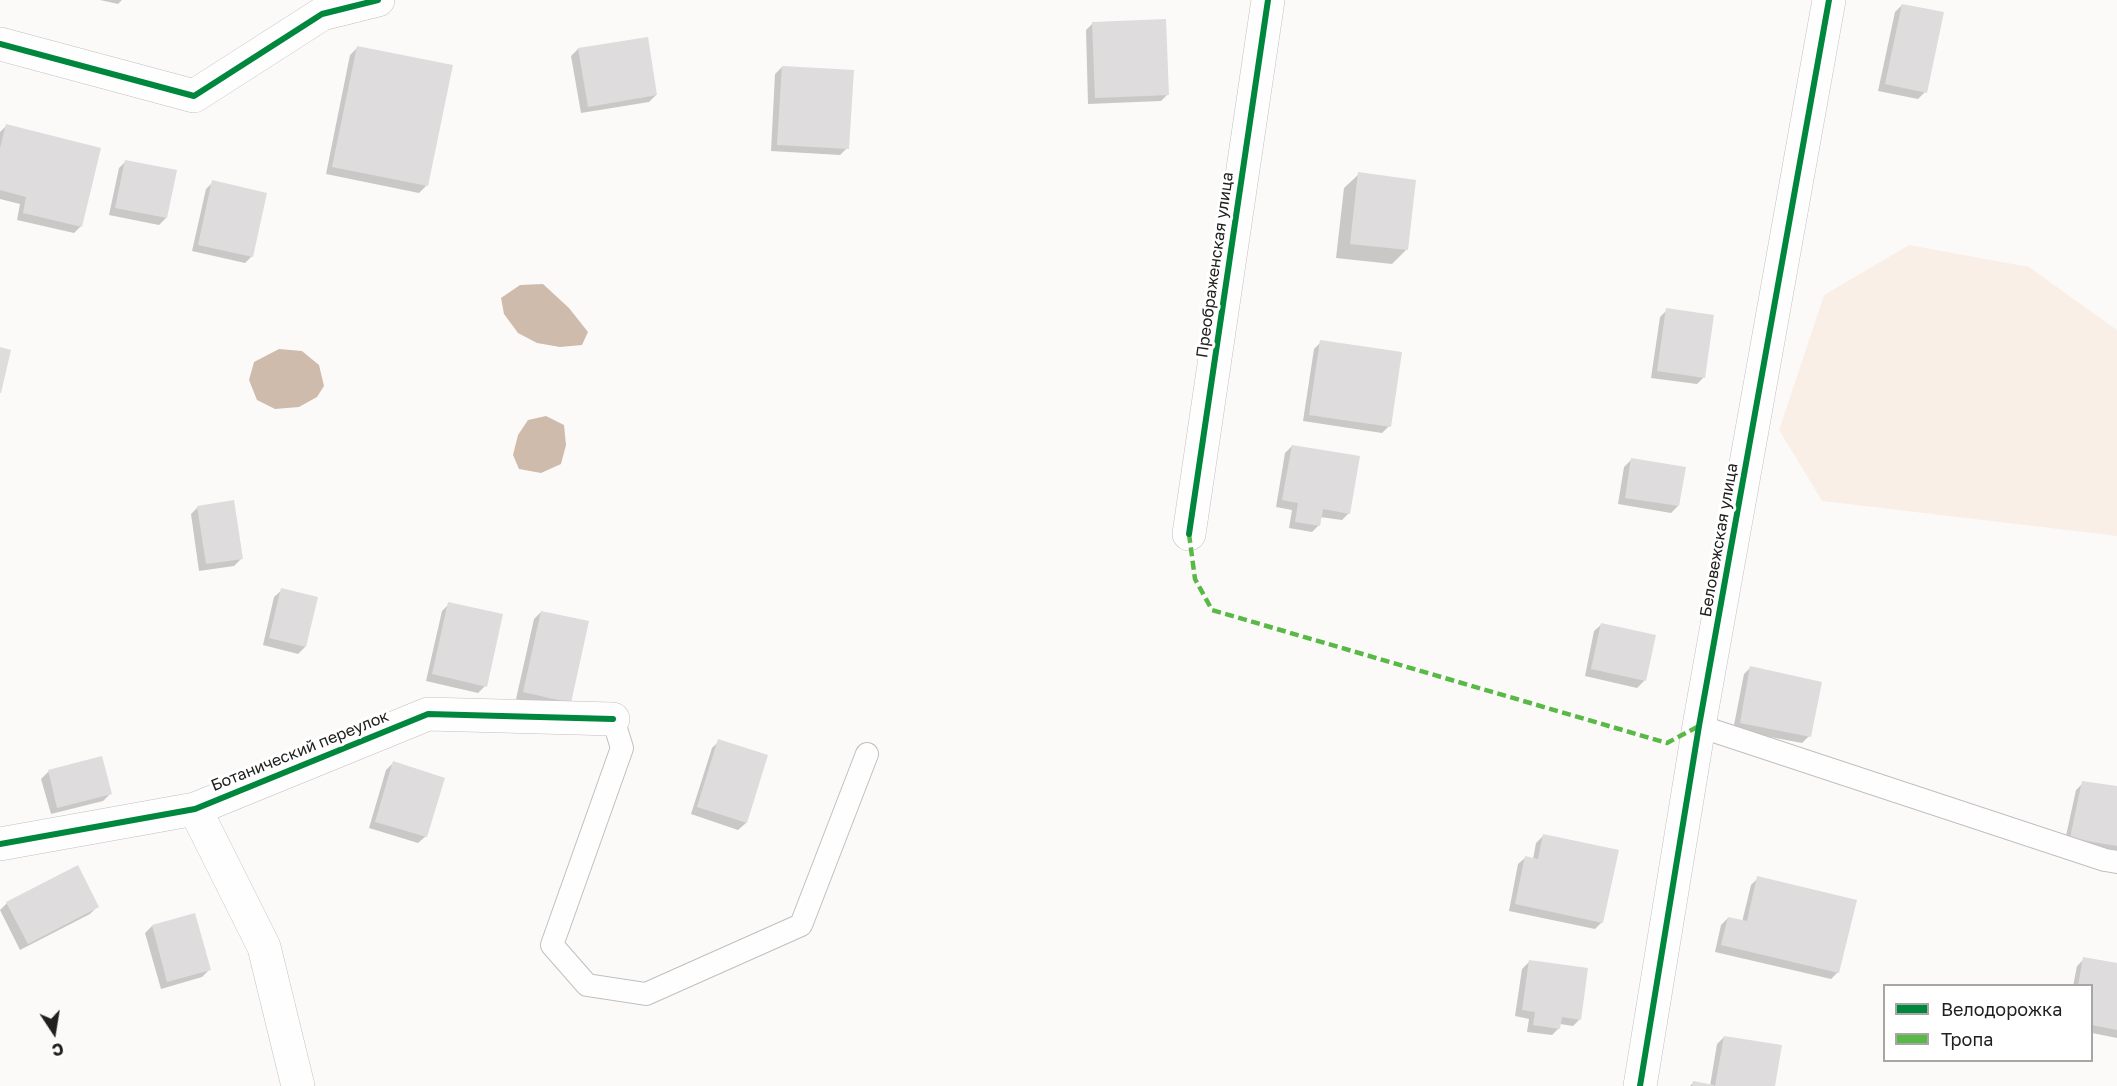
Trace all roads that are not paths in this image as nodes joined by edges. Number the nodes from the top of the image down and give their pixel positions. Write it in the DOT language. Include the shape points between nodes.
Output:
graph roads {
  1 [pos="378,0"];
  2 [pos="1268,0"];
  3 [pos="1829,0"];
  4 [pos="0,44"];
  5 [pos="1189,534"];
  6 [pos="613,719"];
  7 [pos="1700,726"];
  8 [pos="867,754"];
  9 [pos="195,808"];
  10 [pos="0,844"];
  11 [pos="2117,862"];
  12 [pos="298,1086"];
  13 [pos="1640,1086"];
  1 -- 4 [label="street" via="322,14 194,96"];
  2 -- 5 [label="street, Преображенская улица"];
  3 -- 7 [label="street, Беловежская улица"];
  6 -- 8 [label="lane" via="622,748 552,945 587,985 646,994 801,925"];
  6 -- 9 [label="street, Ботанический переулок" via="428,714"];
  7 -- 11 [label="lane"];
  7 -- 13 [label="street, Беловежская улица"];
  9 -- 10 [label="street, Ботанический переулок"];
  9 -- 12 [label="street" via="264,947"];
}
